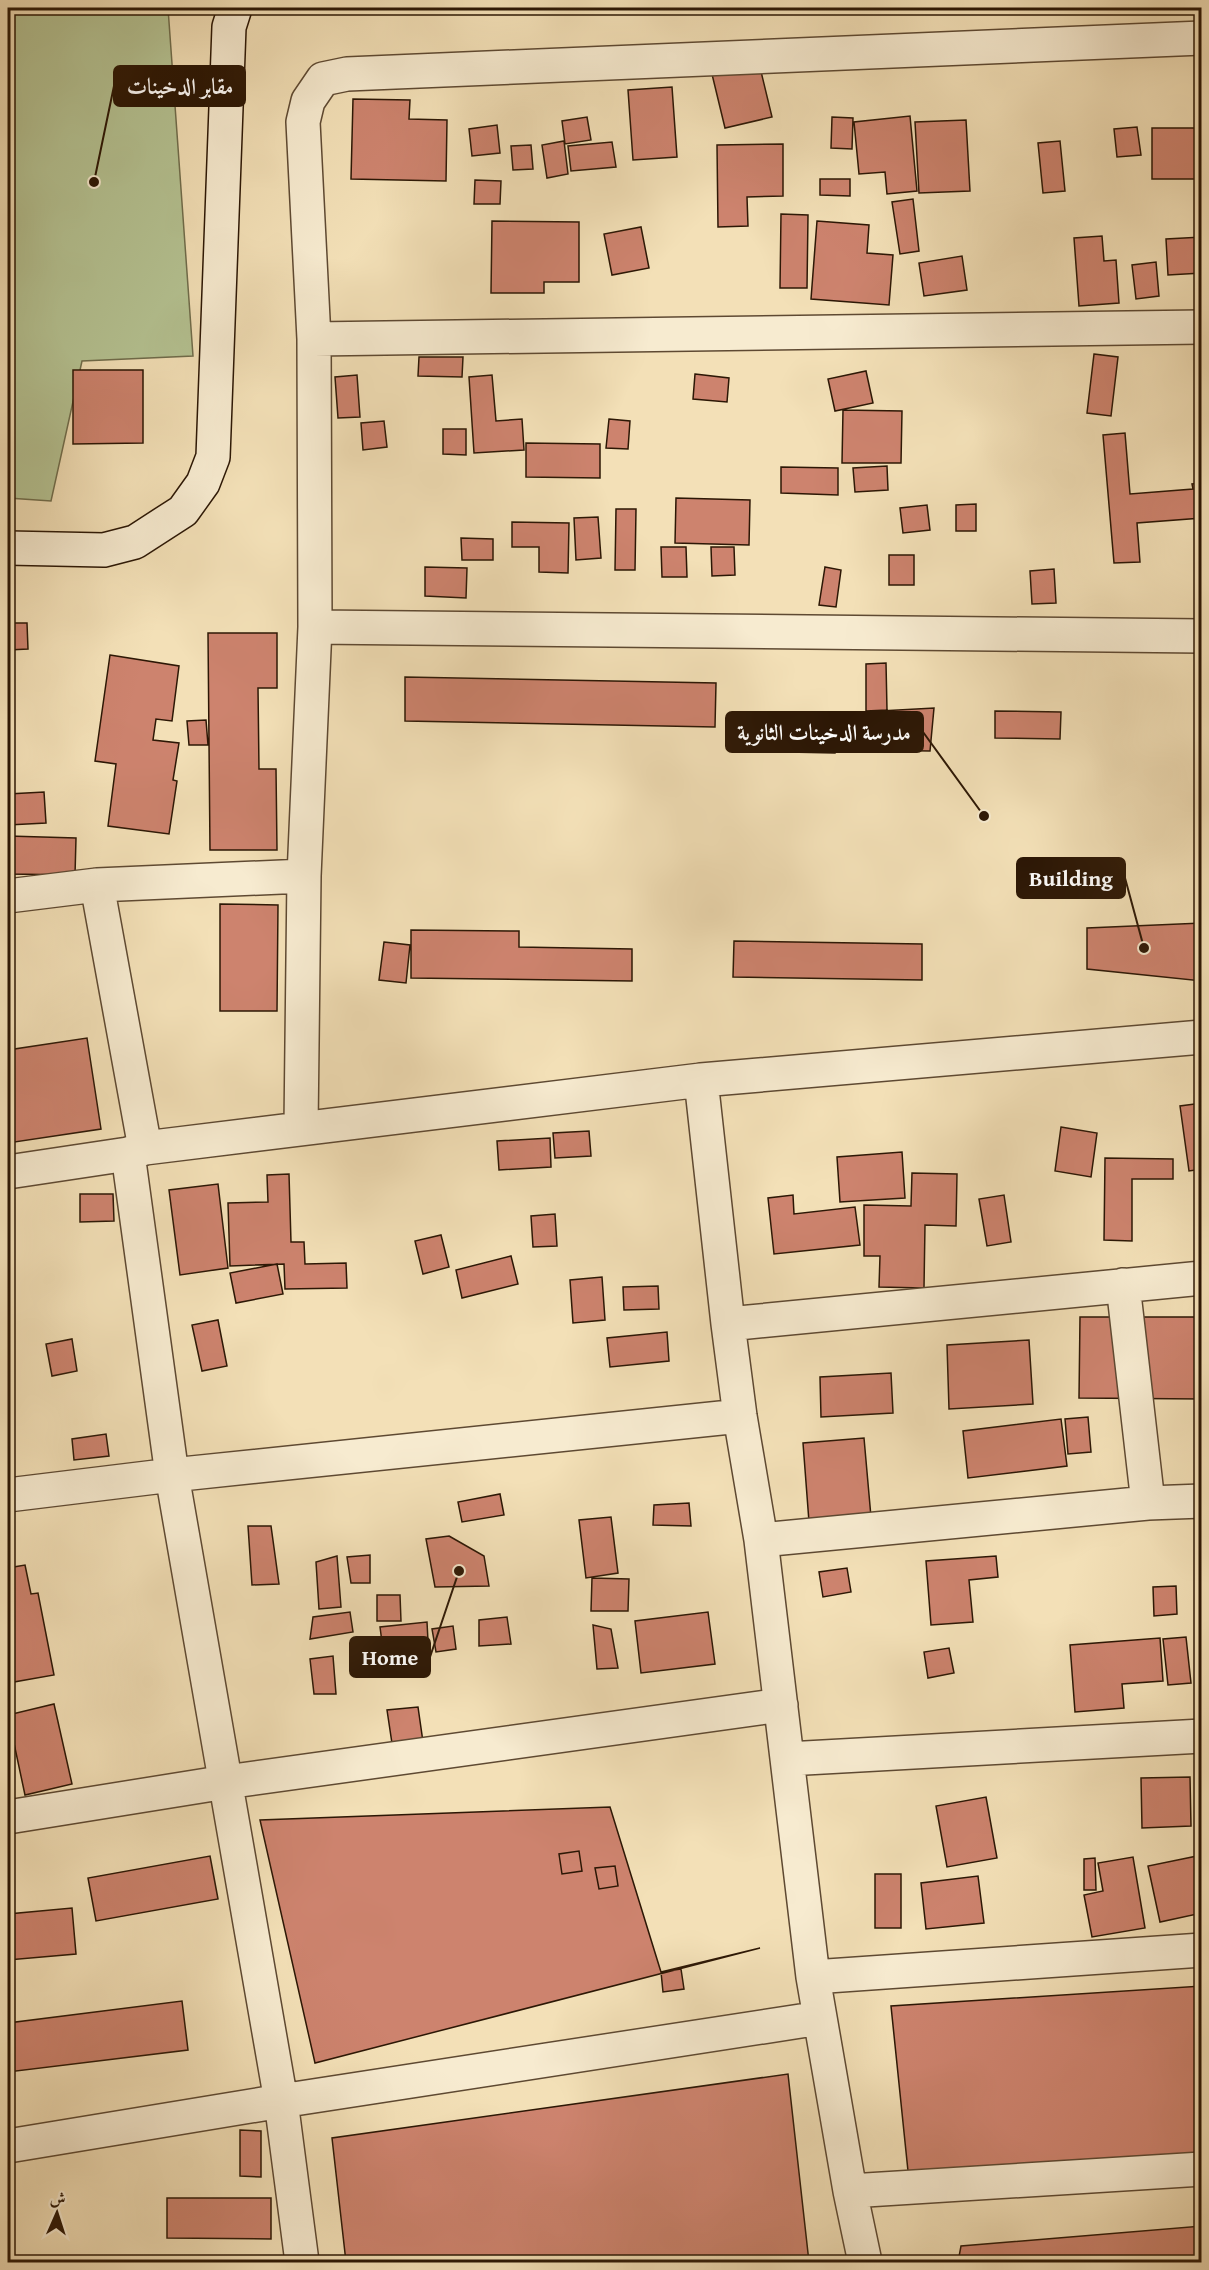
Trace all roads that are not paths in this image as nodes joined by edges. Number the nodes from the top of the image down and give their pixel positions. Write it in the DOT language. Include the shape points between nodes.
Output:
graph roads {
  1 [pos="236,8"];
  2 [pos="1202,38"];
  3 [pos="1202,327"];
  4 [pos="314,339"];
  5 [pos="8,548"];
  6 [pos="315,627"];
  7 [pos="1202,636"];
  8 [pos="304,876"];
  9 [pos="97,885"];
  10 [pos="8,896"];
  11 [pos="1202,1037"];
  12 [pos="701,1080"];
  13 [pos="302,1127"];
  14 [pos="136,1151"];
  15 [pos="8,1172"];
  16 [pos="1202,1278"];
  17 [pos="1123,1285"];
  18 [pos="728,1324"];
  19 [pos="740,1416"];
  20 [pos="172,1475"];
  21 [pos="8,1495"];
  22 [pos="1202,1501"];
  23 [pos="1148,1503"];
  24 [pos="761,1540"];
  25 [pos="781,1705"];
  26 [pos="1202,1736"];
  27 [pos="787,1759"];
  28 [pos="226,1782"];
  29 [pos="8,1817"];
  30 [pos="1202,1950"];
  31 [pos="813,1977"];
  32 [pos="820,2018"];
  33 [pos="281,2101"];
  34 [pos="8,2146"];
  35 [pos="1202,2169"];
  36 [pos="850,2191"];
  37 [pos="302,2262"];
  38 [pos="865,2262"];
  1 -- 5 [label="street" via="229,27 213,457 203,483 183,511 135,542 104,550"];
  2 -- 4 [label="street" via="347,74 322,80 308,101 303,122"];
  3 -- 4 [label="street"];
  4 -- 6 [label="street"];
  6 -- 7 [label="street"];
  6 -- 8 [label="street"];
  8 -- 9 [label="street"];
  8 -- 13 [label="street"];
  9 -- 10 [label="street"];
  9 -- 14 [label="street"];
  11 -- 12 [label="street"];
  12 -- 13 [label="street"];
  12 -- 18 [label="street"];
  13 -- 14 [label="street"];
  14 -- 15 [label="street"];
  14 -- 20 [label="street"];
  16 -- 17 [label="street"];
  17 -- 18 [label="street"];
  17 -- 23 [label="street"];
  18 -- 19 [label="street"];
  19 -- 20 [label="street"];
  19 -- 24 [label="street"];
  20 -- 21 [label="street"];
  20 -- 28 [label="street"];
  22 -- 23 [label="street"];
  23 -- 24 [label="street"];
  24 -- 25 [label="street"];
  25 -- 27 [label="street"];
  25 -- 28 [label="street"];
  26 -- 27 [label="street"];
  27 -- 31 [label="street"];
  28 -- 29 [label="street"];
  28 -- 33 [label="street"];
  30 -- 31 [label="street"];
  31 -- 32 [label="street"];
  32 -- 33 [label="street"];
  32 -- 36 [label="street"];
  33 -- 34 [label="street"];
  33 -- 37 [label="street"];
  35 -- 36 [label="street"];
  36 -- 38 [label="street"];
}
